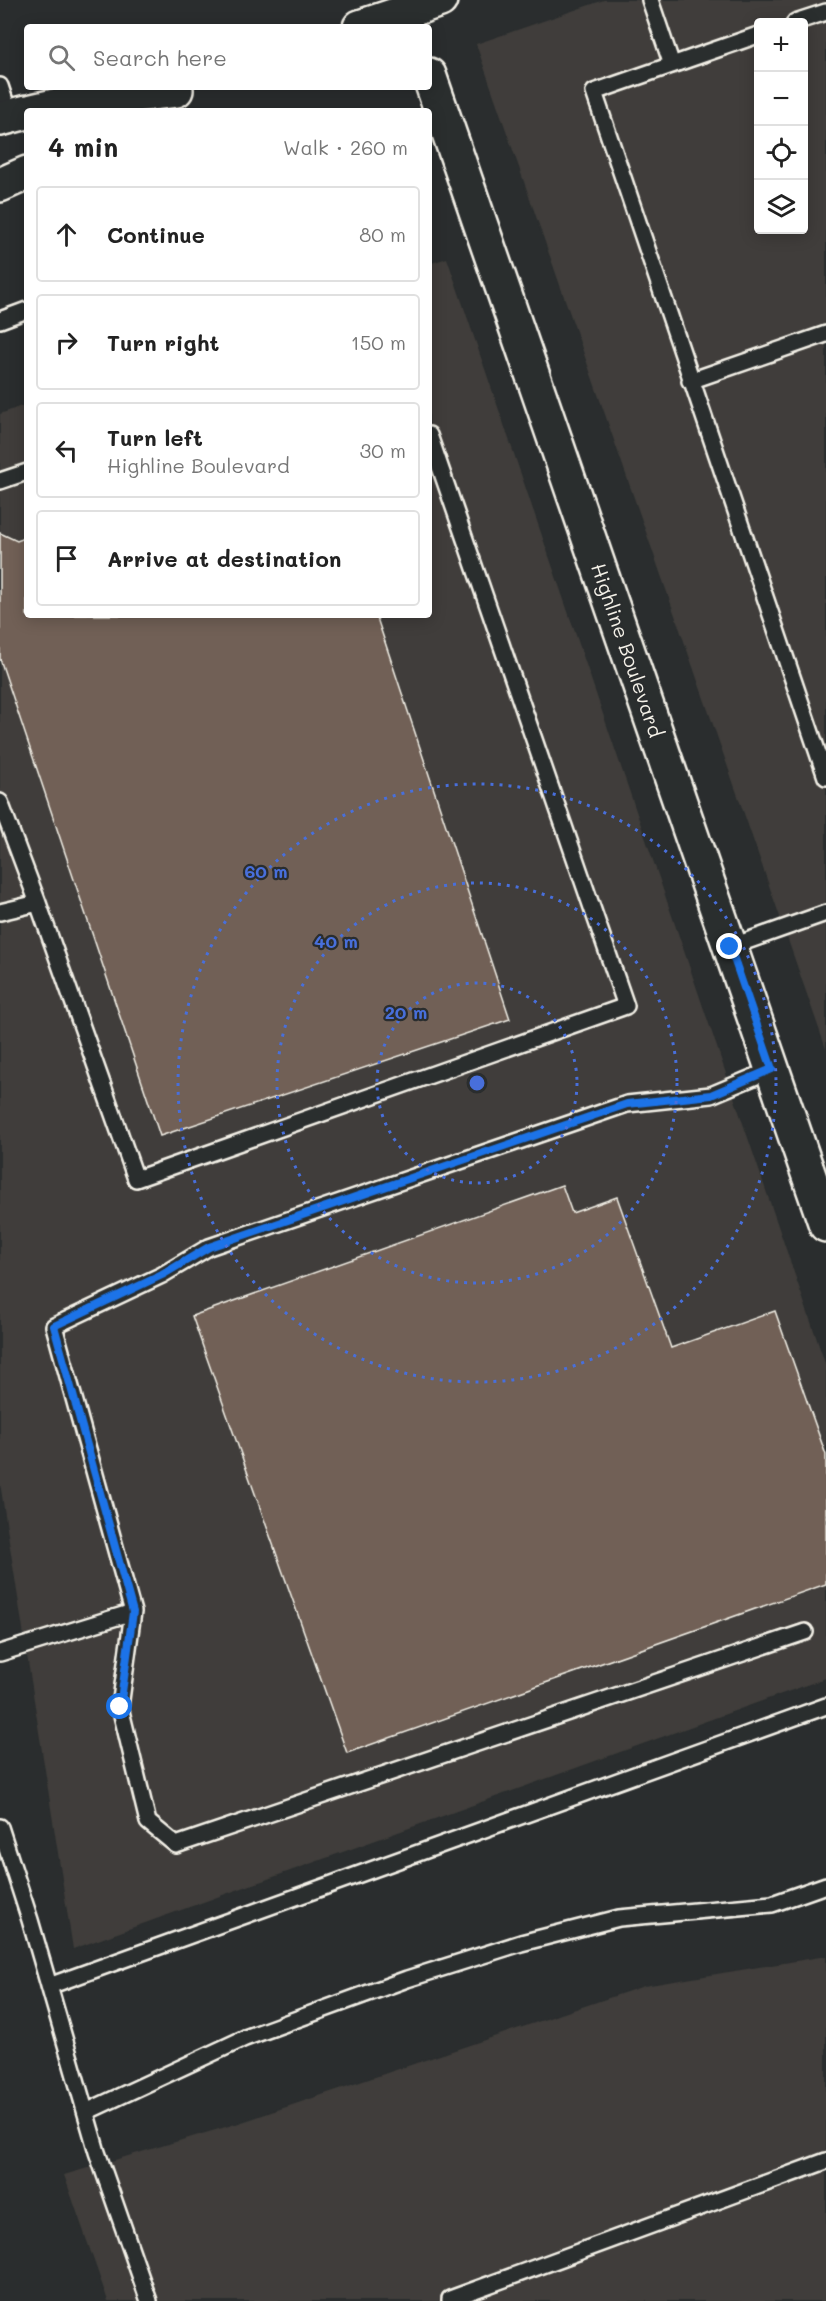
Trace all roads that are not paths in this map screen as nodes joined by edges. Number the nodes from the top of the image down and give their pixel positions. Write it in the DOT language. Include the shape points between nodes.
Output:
graph roads {
  1 [pos="440,0"];
  2 [pos="650,0"];
  3 [pos="826,12"];
  4 [pos="408,13"];
  5 [pos="807,18"];
  6 [pos="370,24"];
  7 [pos="754,37"];
  8 [pos="672,65"];
  9 [pos="432,84"];
  10 [pos="0,86"];
  11 [pos="173,90"];
  12 [pos="179,90"];
  13 [pos="44,108"];
  14 [pos="147,108"];
  15 [pos="17,114"];
  16 [pos="24,174"];
  17 [pos="0,185"];
  18 [pos="24,311"];
  19 [pos="0,320"];
  20 [pos="826,334"];
  21 [pos="690,381"];
  22 [pos="432,444"];
  23 [pos="24,473"];
  24 [pos="0,481"];
  25 [pos="826,777"];
  26 [pos="0,802"];
  27 [pos="38,903"];
  28 [pos="0,912"];
  29 [pos="826,913"];
  30 [pos="730,947"];
  31 [pos="772,1069"];
  32 [pos="826,1225"];
  33 [pos="133,1612"];
  34 [pos="805,1632"];
  35 [pos="0,1653"];
  36 [pos="826,1706"];
  37 [pos="0,1827"];
  38 [pos="826,1885"];
  39 [pos="49,1986"];
  40 [pos="86,2112"];
  41 [pos="826,2161"];
  42 [pos="149,2301"];
  43 [pos="450,2301"];
  1 -- 4 [label="street"];
  2 -- 8 [label="lane"];
  3 -- 5 [label="lane"];
  4 -- 6 [label="street"];
  7 -- 8 [label="lane"];
  8 -- 21 [label="lane" via="594,92"];
  9 -- 30 [label="street, Highline Boulevard"];
  10 -- 15 [label="lane"];
  11 -- 13 [label="street"];
  12 -- 14 [label="street"];
  16 -- 17 [label="street"];
  18 -- 19 [label="lane"];
  20 -- 21 [label="lane"];
  21 -- 25 [label="lane"];
  22 -- 27 [label="lane" via="626,1006 136,1179"];
  23 -- 24 [label="lane"];
  26 -- 27 [label="lane"];
  27 -- 28 [label="lane"];
  29 -- 30 [label="lane"];
  30 -- 31 [label="street, Highline Boulevard"];
  31 -- 32 [label="street, Highline Boulevard"];
  31 -- 33 [label="lane" via="711,1095 627,1104 209,1247 162,1275 54,1326"];
  33 -- 34 [label="lane" via="120,1707 148,1822 176,1845"];
  33 -- 35 [label="lane"];
  36 -- 39 [label="lane"];
  37 -- 39 [label="lane"];
  38 -- 40 [label="lane" via="772,1904 619,1918 521,1943 407,1979 245,2038"];
  39 -- 40 [label="lane"];
  40 -- 42 [label="lane"];
  41 -- 43 [label="lane"];
}
